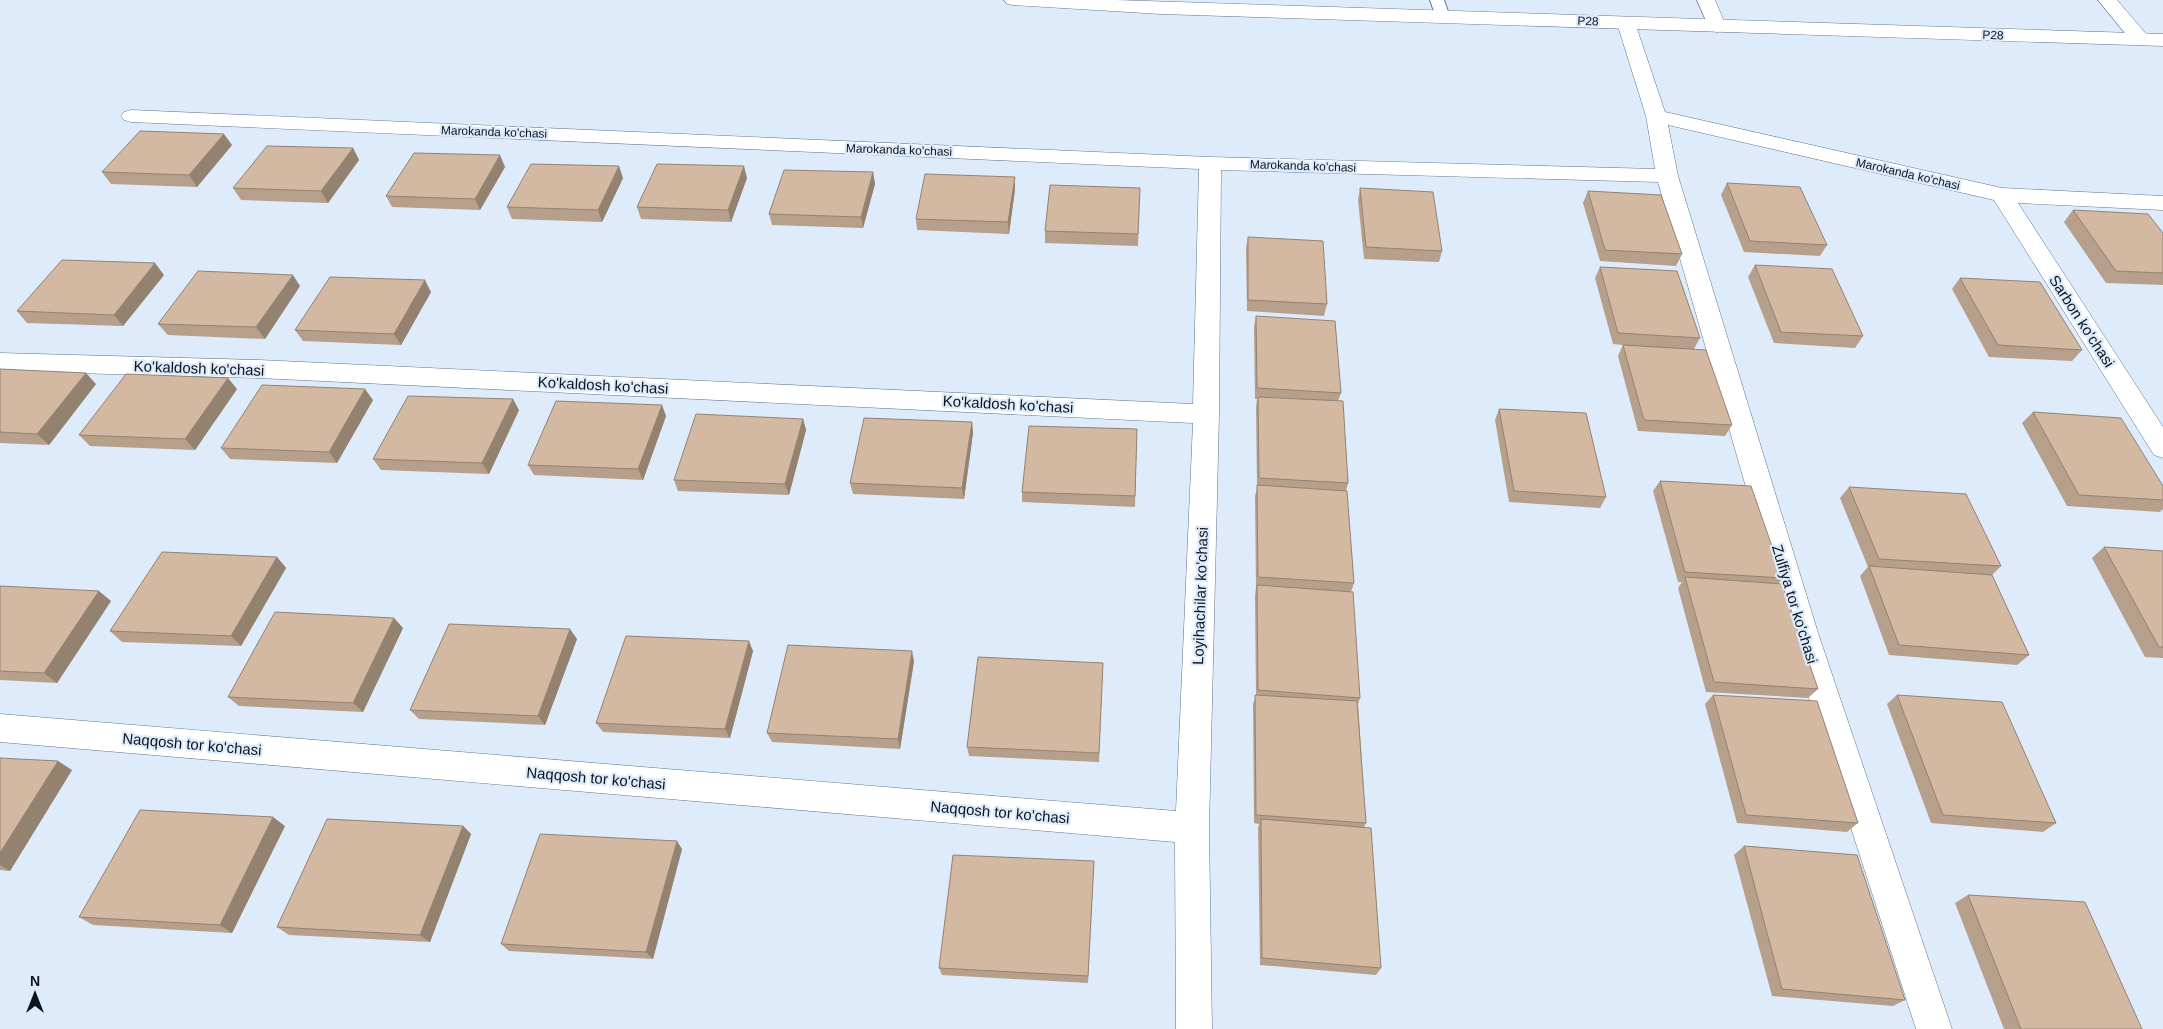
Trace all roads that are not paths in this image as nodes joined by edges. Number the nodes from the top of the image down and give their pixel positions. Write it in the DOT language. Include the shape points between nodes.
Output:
graph roads {
  1 [pos="1013,0"];
  2 [pos="1706,0"];
  3 [pos="2107,0"];
  4 [pos="1161,4"];
  5 [pos="1439,8"];
  6 [pos="1626,23"];
  7 [pos="1717,26"];
  8 [pos="2140,40"];
  9 [pos="2163,40"];
  10 [pos="131,116"];
  11 [pos="1656,116"];
  12 [pos="1210,163"];
  13 [pos="1667,176"];
  14 [pos="2002,195"];
  15 [pos="2163,203"];
  16 [pos="0,362"];
  17 [pos="1206,414"];
  18 [pos="2163,448"];
  19 [pos="0,728"];
  20 [pos="1192,828"];
  21 [pos="1194,1029"];
  22 [pos="1934,1029"];
  1 -- 4 [label="street, Р28"];
  2 -- 7 [label="street"];
  3 -- 8 [label="street"];
  4 -- 5 [label="street, Р28"];
  5 -- 6 [label="street, Р28"];
  6 -- 7 [label="street, Р28"];
  6 -- 11 [label="street, Zulfiya tor ko'chasi"];
  7 -- 8 [label="street, Р28"];
  8 -- 9 [label="street, Р28"];
  10 -- 12 [label="street, Marokanda ko'chasi"];
  11 -- 13 [label="street, Zulfiya tor ko'chasi"];
  11 -- 14 [label="street, Marokanda ko'chasi"];
  12 -- 13 [label="street, Marokanda ko'chasi"];
  12 -- 17 [label="street, Loyihachilar ko'chasi"];
  13 -- 22 [label="street, Zulfiya tor ko'chasi" via="1803,633"];
  14 -- 15 [label="street, Marokanda ko'chasi"];
  14 -- 18 [label="street, Sarbon ko'chasi"];
  16 -- 17 [label="street, Ko'kaldosh ko'chasi" via="269,370"];
  17 -- 20 [label="street, Loyihachilar ko'chasi"];
  19 -- 20 [label="street, Naqqosh tor ko'chasi"];
  20 -- 21 [label="street, Loyihachilar ko'chasi"];
}
